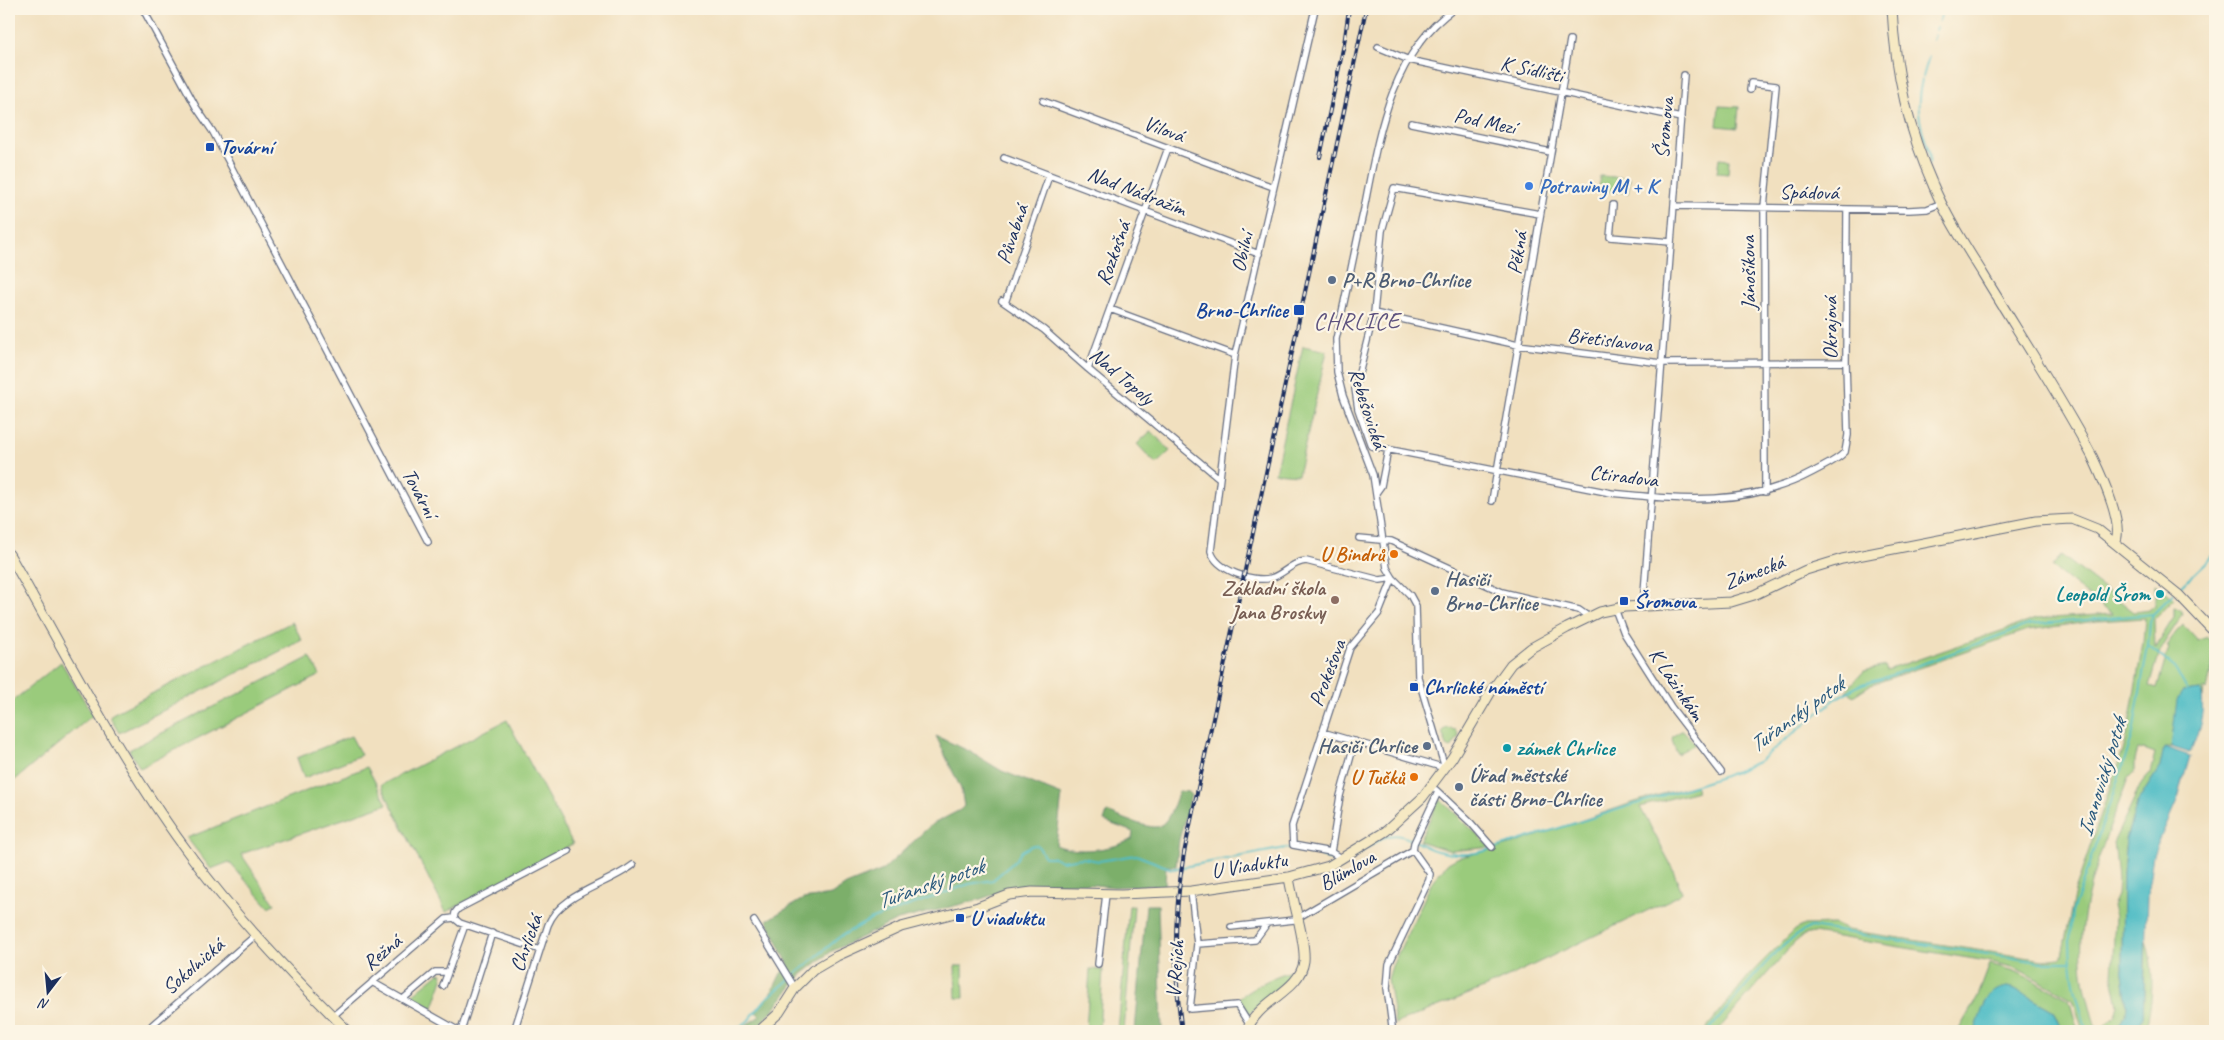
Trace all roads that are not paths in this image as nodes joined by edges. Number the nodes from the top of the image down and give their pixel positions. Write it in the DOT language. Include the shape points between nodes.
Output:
graph roads {
  1 [pos="143,9"];
  2 [pos="1315,9"];
  3 [pos="1454,9"];
  4 [pos="1892,9"];
  5 [pos="1570,40"];
  6 [pos="1378,47"];
  7 [pos="1409,60"];
  8 [pos="1684,75"];
  9 [pos="1750,90"];
  10 [pos="1561,92"];
  11 [pos="1043,101"];
  12 [pos="1681,118"];
  13 [pos="1411,123"];
  14 [pos="1168,148"];
  15 [pos="1551,152"];
  16 [pos="1004,158"];
  17 [pos="1050,176"];
  18 [pos="1273,186"];
  19 [pos="1942,203"];
  20 [pos="1613,205"];
  21 [pos="1674,206"];
  22 [pos="1764,207"];
  23 [pos="1847,209"];
  24 [pos="1145,212"];
  25 [pos="1540,214"];
  26 [pos="1671,242"];
  27 [pos="1259,254"];
  28 [pos="1004,302"];
  29 [pos="1110,309"];
  30 [pos="1374,313"];
  31 [pos="1518,345"];
  32 [pos="1235,355"];
  33 [pos="1661,362"];
  34 [pos="1765,362"];
  35 [pos="1846,362"];
  36 [pos="1088,369"];
  37 [pos="1847,448"];
  38 [pos="1388,450"];
  39 [pos="1496,471"];
  40 [pos="1219,478"];
  41 [pos="1765,492"];
  42 [pos="1376,493"];
  43 [pos="1650,497"];
  44 [pos="1492,501"];
  45 [pos="1359,538"];
  46 [pos="1383,541"];
  47 [pos="428,542"];
  48 [pos="2115,543"];
  49 [pos="9,554"];
  50 [pos="1392,578"];
  51 [pos="1643,606"];
  52 [pos="1615,608"];
  53 [pos="1589,617"];
  54 [pos="2215,633"];
  55 [pos="1322,732"];
  56 [pos="1355,741"];
  57 [pos="1445,768"];
  58 [pos="1721,772"];
  59 [pos="1435,790"];
  60 [pos="1293,845"];
  61 [pos="1492,847"];
  62 [pos="1413,850"];
  63 [pos="569,851"];
  64 [pos="1331,852"];
  65 [pos="1342,859"];
  66 [pos="633,865"];
  67 [pos="1289,877"];
  68 [pos="1191,891"];
  69 [pos="1106,894"];
  70 [pos="454,918"];
  71 [pos="1297,918"];
  72 [pos="754,922"];
  73 [pos="465,925"];
  74 [pos="1266,925"];
  75 [pos="1231,927"];
  76 [pos="492,933"];
  77 [pos="257,934"];
  78 [pos="1197,944"];
  79 [pos="540,950"];
  80 [pos="1098,964"];
  81 [pos="448,972"];
  82 [pos="372,982"];
  83 [pos="443,986"];
  84 [pos="795,988"];
  85 [pos="403,999"];
  86 [pos="332,1016"];
  87 [pos="152,1025"];
  88 [pos="1392,1026"];
  89 [pos="1248,1028"];
  90 [pos="348,1031"];
  91 [pos="460,1031"];
  92 [pos="514,1031"];
  93 [pos="759,1031"];
  1 -- 47 [label="street, Tovární" via="213,132"];
  2 -- 18 [label="street, Obilní"];
  3 -- 7 [label="street, Rebešovická" via="1428,31"];
  4 -- 19 [label="street" via="1904,101 1921,156"];
  5 -- 10 [label="street, Pěkná"];
  6 -- 7 [label="street, K Sídlišti"];
  7 -- 10 [label="street, K Sídlišti"];
  7 -- 42 [label="street, Rebešovická" via="1394,89 1383,122 1336,339 1340,383 1371,468"];
  8 -- 12 [label="street, Šromova"];
  9 -- 22 [label="street, Jánošíkova" via="1751,83 1776,86"];
  10 -- 12 [label="street, K Sídlišti"];
  10 -- 15 [label="street, Pěkná"];
  11 -- 14 [label="street, Vilová"];
  12 -- 21 [label="street, Šromova"];
  13 -- 15 [label="street, Pod Mezí"];
  14 -- 18 [label="street, Vilová"];
  14 -- 24 [label="street, Rozkošná"];
  15 -- 25 [label="street, Pěkná"];
  16 -- 17 [label="street, Nad Nádražím"];
  17 -- 24 [label="street, Nad Nádražím"];
  17 -- 28 [label="street, Půvabná"];
  18 -- 27 [label="street, Obilní"];
  19 -- 23 [label="street, Spádová" via="1923,210"];
  19 -- 48 [label="street" via="2092,456 2117,526 2119,536"];
  20 -- 26 [label="street" via="1610,237"];
  21 -- 22 [label="street, Spádová"];
  21 -- 26 [label="street, Šromova"];
  22 -- 23 [label="street, Spádová"];
  22 -- 34 [label="street, Jánošíkova"];
  23 -- 35 [label="street, Okrajová"];
  24 -- 27 [label="street, Nad Nádražím"];
  24 -- 29 [label="street, Rozkošná"];
  25 -- 30 [label="street" via="1394,188 1382,231"];
  25 -- 31 [label="street, Pěkná"];
  26 -- 33 [label="street, Šromova"];
  27 -- 32 [label="street, Obilní"];
  28 -- 36 [label="street, Nad Topoly" via="1044,330"];
  29 -- 32 [label="street"];
  29 -- 36 [label="street, Rozkošná"];
  30 -- 31 [label="street, Břetislavova"];
  30 -- 38 [label="street, Ctiradova" via="1356,388 1358,409 1370,444"];
  31 -- 33 [label="street, Břetislavova"];
  31 -- 39 [label="street, Pěkná"];
  32 -- 40 [label="street, Obilní"];
  33 -- 34 [label="street, Břetislavova"];
  33 -- 43 [label="street, Šromova"];
  34 -- 35 [label="street, Břetislavova"];
  34 -- 41 [label="street, Jánošíkova"];
  35 -- 37 [label="street, Okrajová"];
  36 -- 40 [label="street, Nad Topoly"];
  37 -- 41 [label="street, Ctiradova" via="1842,455 1794,482"];
  38 -- 39 [label="street, Ctiradova"];
  38 -- 42 [label="street" via="1381,486"];
  39 -- 43 [label="street, Ctiradova" via="1610,493"];
  39 -- 44 [label="street, Pěkná"];
  40 -- 50 [label="street, Obilní" via="1212,554 1222,567 1260,579 1272,578 1296,563 1306,561 1380,580"];
  41 -- 43 [label="street, Ctiradova" via="1725,498"];
  42 -- 46 [label="street, Rebešovická"];
  43 -- 51 [label="street, Šromova"];
  45 -- 46 [label="street"];
  46 -- 50 [label="street, Rebešovická"];
  46 -- 53 [label="street" via="1399,544 1502,592 1579,610"];
  48 -- 51 [label="street, Zámecká" via="2084,523 2052,519 1842,559 1806,570 1754,595 1731,602"];
  48 -- 54 [label="street, Zámecká" via="2176,592"];
  49 -- 77 [label="street" via="102,717 163,815 193,859"];
  50 -- 55 [label="street, Prokešova" via="1379,613 1350,648"];
  50 -- 57 [label="street, Rebešovická" via="1410,595 1416,606 1418,677"];
  51 -- 52 [label="street, Zámecká"];
  52 -- 53 [label="street, Zámecká"];
  52 -- 58 [label="street, K Lázinkám" via="1624,632 1671,707"];
  53 -- 57 [label="street, Zámecká" via="1531,648 1511,664"];
  55 -- 56 [label="street"];
  55 -- 60 [label="street, Prokešova" via="1292,826"];
  56 -- 57 [label="street"];
  56 -- 64 [label="street" via="1340,796"];
  57 -- 59 [label="street"];
  59 -- 61 [label="street"];
  59 -- 62 [label="street"];
  59 -- 65 [label="street" via="1392,826"];
  60 -- 64 [label="street, U Viaduktu"];
  62 -- 71 [label="street, Blümlova"];
  62 -- 88 [label="street" via="1430,874 1389,964 1387,988"];
  63 -- 70 [label="street, Režná" via="458,909"];
  64 -- 65 [label="street, U Viaduktu"];
  65 -- 67 [label="street, U Viaduktu" via="1323,869"];
  66 -- 79 [label="street, Chrlická" via="554,912"];
  67 -- 68 [label="street, U Viaduktu"];
  67 -- 71 [label="street, V Rejích"];
  68 -- 69 [label="street, U Viaduktu"];
  68 -- 78 [label="street, V Rejích"];
  69 -- 80 [label="street"];
  69 -- 84 [label="street, U Viaduktu" via="1009,895 978,907 901,927 837,956 813,970"];
  70 -- 73 [label="street"];
  70 -- 82 [label="street, Režná" via="446,919"];
  71 -- 74 [label="street, Blümlova"];
  71 -- 89 [label="street, V Rejích" via="1304,954 1302,970 1294,982 1262,1007"];
  72 -- 84 [label="street"];
  73 -- 76 [label="street"];
  73 -- 81 [label="street"];
  74 -- 75 [label="street, Blümlova"];
  74 -- 78 [label="street" via="1255,940"];
  76 -- 79 [label="street"];
  76 -- 91 [label="street"];
  77 -- 86 [label="street"];
  77 -- 87 [label="street, Sokolnická"];
  78 -- 89 [label="street, V Rejích" via="1190,1009 1237,1005"];
  79 -- 92 [label="street, Chrlická"];
  81 -- 83 [label="street"];
  81 -- 85 [label="street" via="435,972"];
  82 -- 85 [label="street"];
  82 -- 86 [label="street, Režná"];
  84 -- 93 [label="street, U Viaduktu" via="779,1013"];
  85 -- 91 [label="street"];
  86 -- 90 [label="street"];
}
